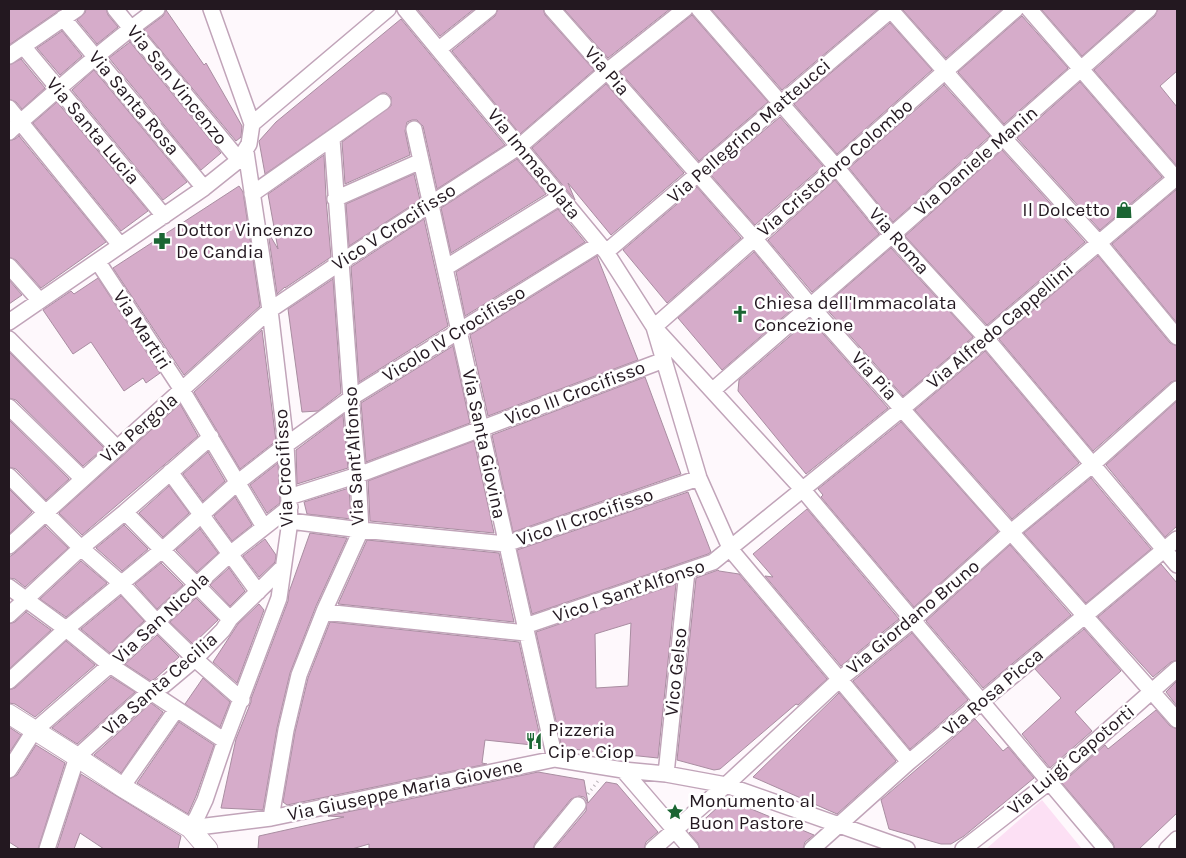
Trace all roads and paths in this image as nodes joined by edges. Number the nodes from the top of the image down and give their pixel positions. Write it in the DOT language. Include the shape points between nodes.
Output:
graph roads {
  1 [pos="76,9"];
  2 [pos="115,9"];
  3 [pos="157,9"];
  4 [pos="211,9"];
  5 [pos="388,9"];
  6 [pos="405,9"];
  7 [pos="489,9"];
  8 [pos="552,9"];
  9 [pos="685,9"];
  10 [pos="699,9"];
  11 [pos="890,9"];
  12 [pos="1016,9"];
  13 [pos="1029,9"];
  14 [pos="1149,9"];
  15 [pos="63,18"];
  16 [pos="130,28"];
  17 [pos="23,46"];
  18 [pos="439,49"];
  19 [pos="9,56"];
  20 [pos="96,57"];
  21 [pos="1081,69"];
  22 [pos="607,72"];
  23 [pos="945,72"];
  24 [pos="58,88"];
  25 [pos="383,102"];
  26 [pos="781,102"];
  27 [pos="9,108"];
  28 [pos="252,124"];
  29 [pos="14,127"];
  30 [pos="414,129"];
  31 [pos="1003,137"];
  32 [pos="332,139"];
  33 [pos="520,146"];
  34 [pos="242,156"];
  35 [pos="421,161"];
  36 [pos="837,168"];
  37 [pos="698,175"];
  38 [pos="1177,179"];
  39 [pos="204,188"];
  40 [pos="252,194"];
  41 [pos="560,197"];
  42 [pos="335,199"];
  43 [pos="430,203"];
  44 [pos="164,216"];
  45 [pos="892,235"];
  46 [pos="755,240"];
  47 [pos="1099,243"];
  48 [pos="120,245"];
  49 [pos="603,248"];
  50 [pos="98,262"];
  51 [pos="341,262"];
  52 [pos="9,266"];
  53 [pos="445,268"];
  54 [pos="40,301"];
  55 [pos="810,305"];
  56 [pos="270,310"];
  57 [pos="9,322"];
  58 [pos="654,327"];
  59 [pos="460,330"];
  60 [pos="1177,337"];
  61 [pos="9,338"];
  62 [pos="986,338"];
  63 [pos="664,360"];
  64 [pos="1177,389"];
  65 [pos="182,390"];
  66 [pos="713,390"];
  67 [pos="351,398"];
  68 [pos="9,407"];
  69 [pos="902,408"];
  70 [pos="480,429"];
  71 [pos="211,437"];
  72 [pos="286,444"];
  73 [pos="116,448"];
  74 [pos="1092,465"];
  75 [pos="170,472"];
  76 [pos="358,475"];
  77 [pos="9,476"];
  78 [pos="82,478"];
  79 [pos="699,478"];
  80 [pos="237,483"];
  81 [pos="803,490"];
  82 [pos="290,509"];
  83 [pos="125,512"];
  84 [pos="46,513"];
  85 [pos="201,514"];
  86 [pos="264,527"];
  87 [pos="360,530"];
  88 [pos="1010,532"];
  89 [pos="1177,539"];
  90 [pos="506,544"];
  91 [pos="9,545"];
  92 [pos="81,548"];
  93 [pos="162,550"];
  94 [pos="730,550"];
  95 [pos="1164,550"];
  96 [pos="230,554"];
  97 [pos="1177,565"];
  98 [pos="284,567"];
  99 [pos="687,571"];
  100 [pos="122,584"];
  101 [pos="196,585"];
  102 [pos="9,587"];
  103 [pos="258,592"];
  104 [pos="26,599"];
  105 [pos="324,612"];
  106 [pos="9,614"];
  107 [pos="1085,615"];
  108 [pos="230,619"];
  109 [pos="913,620"];
  110 [pos="156,621"];
  111 [pos="66,629"];
  112 [pos="526,630"];
  113 [pos="195,660"];
  114 [pos="110,664"];
  115 [pos="1177,669"];
  116 [pos="840,679"];
  117 [pos="9,682"];
  118 [pos="1152,691"];
  119 [pos="150,692"];
  120 [pos="242,700"];
  121 [pos="982,702"];
  122 [pos="176,710"];
  123 [pos="9,714"];
  124 [pos="1177,720"];
  125 [pos="34,731"];
  126 [pos="225,741"];
  127 [pos="78,757"];
  128 [pos="555,759"];
  129 [pos="909,762"];
  130 [pos="9,770"];
  131 [pos="623,770"];
  132 [pos="666,774"];
  133 [pos="1049,782"];
  134 [pos="726,785"];
  135 [pos="122,787"];
  136 [pos="578,805"];
  137 [pos="271,818"];
  138 [pos="838,826"];
  139 [pos="190,828"];
  140 [pos="675,831"];
  141 [pos="1177,839"];
  142 [pos="47,849"];
  143 [pos="208,849"];
  144 [pos="542,849"];
  145 [pos="653,849"];
  146 [pos="691,849"];
  147 [pos="812,849"];
  148 [pos="907,849"];
  149 [pos="963,849"];
  150 [pos="1106,849"];
  151 [pos="1167,849"];
  1 -- 15 [label="street"];
  2 -- 16 [label="street, Via San Vincenzo"];
  3 -- 16 [label="street"];
  4 -- 28 [label="street"];
  5 -- 28 [label="street"];
  6 -- 18 [label="street, Via Immacolata"];
  7 -- 18 [label="street"];
  8 -- 22 [label="street, Via Pia"];
  9 -- 22 [label="street, Vico V Crocifisso"];
  10 -- 26 [label="street, Via Roma"];
  11 -- 23 [label="street"];
  11 -- 26 [label="street, Via Pellegrino Matteucci"];
  12 -- 23 [label="street, Via Cristoforo Colombo"];
  13 -- 21 [label="street"];
  14 -- 21 [label="street, Via Daniele Manin"];
  15 -- 17 [label="street"];
  15 -- 20 [label="street, Via Santa Rosa"];
  16 -- 20 [label="street"];
  16 -- 34 [label="street, Via San Vincenzo"];
  17 -- 19 [label="street"];
  17 -- 24 [label="street, Via Santa Lucia"];
  18 -- 33 [label="street, Via Immacolata"];
  20 -- 24 [label="street"];
  20 -- 39 [label="street, Via Santa Rosa"];
  21 -- 31 [label="street, Via Daniele Manin"];
  21 -- 38 [label="street"];
  22 -- 33 [label="street, Vico V Crocifisso"];
  22 -- 37 [label="street, Via Pia"];
  23 -- 31 [label="street"];
  23 -- 36 [label="street, Via Cristoforo Colombo"];
  24 -- 29 [label="street"];
  24 -- 44 [label="street, Via Santa Lucia"];
  25 -- 32 [label="street"];
  26 -- 36 [label="street, Via Roma"];
  26 -- 37 [label="street, Via Pellegrino Matteucci"];
  27 -- 29 [label="street"];
  28 -- 34 [label="street" via="252,135"];
  29 -- 48 [label="street"];
  30 -- 35 [label="street, Via Santa Giovina"];
  31 -- 45 [label="street, Via Daniele Manin"];
  31 -- 47 [label="street"];
  32 -- 40 [label="street"];
  32 -- 42 [label="street, Via Sant'Alfonso"];
  33 -- 41 [label="street, Via Immacolata"];
  33 -- 43 [label="street, Vico V Crocifisso"];
  34 -- 39 [label="street"];
  34 -- 40 [label="street, Via Crocifisso"];
  35 -- 42 [label="street"];
  35 -- 43 [label="street, Via Santa Giovina"];
  36 -- 45 [label="street, Via Roma"];
  36 -- 46 [label="street, Via Cristoforo Colombo"];
  37 -- 46 [label="street, Via Pia"];
  37 -- 49 [label="street, Via Pellegrino Matteucci"];
  38 -- 47 [label="street, Via Alfredo Cappellini"];
  39 -- 44 [label="street"];
  40 -- 56 [label="street, Via Crocifisso"];
  41 -- 49 [label="street, Via Immacolata"];
  41 -- 53 [label="street"];
  42 -- 51 [label="street, Via Sant'Alfonso"];
  43 -- 51 [label="street, Vico V Crocifisso"];
  43 -- 53 [label="street, Via Santa Giovina"];
  44 -- 48 [label="street"];
  45 -- 55 [label="street, Via Daniele Manin"];
  45 -- 62 [label="street, Via Roma"];
  46 -- 55 [label="street, Via Pia"];
  46 -- 58 [label="street, Via Cristoforo Colombo"];
  47 -- 60 [label="street"];
  47 -- 62 [label="street, Via Alfredo Cappellini"];
  48 -- 50 [label="street"];
  49 -- 58 [label="street, Via Immacolata"];
  49 -- 59 [label="street, Vicolo IV Crocifisso"];
  50 -- 54 [label="street"];
  50 -- 65 [label="street, Via Martiri"];
  51 -- 56 [label="street, Vico V Crocifisso"];
  51 -- 67 [label="street, Via Sant'Alfonso"];
  52 -- 54 [label="street"];
  53 -- 59 [label="street, Via Santa Giovina"];
  54 -- 57 [label="street"];
  55 -- 66 [label="street, Via Daniele Manin"];
  55 -- 69 [label="street, Via Pia"];
  56 -- 65 [label="street, Via Pergola"];
  56 -- 72 [label="street, Via Crocifisso"];
  58 -- 63 [label="street, Via Immacolata"];
  58 -- 66 [label="street, Via Immacolata"];
  59 -- 67 [label="street, Vicolo IV Crocifisso"];
  59 -- 70 [label="street, Via Santa Giovina"];
  61 -- 73 [label="street"];
  62 -- 69 [label="street, Via Alfredo Cappellini"];
  62 -- 74 [label="street, Via Roma"];
  63 -- 70 [label="street, Vico III Crocifisso"];
  63 -- 79 [label="street, Via Immacolata"];
  64 -- 74 [label="street, Via Giordano Bruno"];
  65 -- 71 [label="street, Via Martiri"];
  65 -- 73 [label="street, Via Pergola"];
  66 -- 81 [label="street, Via Immacolata"];
  67 -- 72 [label="street, Vicolo IV Crocifisso"];
  67 -- 76 [label="street, Via Sant'Alfonso"];
  68 -- 78 [label="street"];
  69 -- 81 [label="street, Via Alfredo Cappellini"];
  69 -- 88 [label="street, Via Pia"];
  70 -- 76 [label="street, Vico III Crocifisso"];
  70 -- 90 [label="street, Via Santa Giovina"];
  71 -- 75 [label="street"];
  71 -- 80 [label="street, Via Martiri"];
  72 -- 80 [label="street, Vicolo IV Crocifisso"];
  72 -- 82 [label="street, Via Crocifisso"];
  73 -- 78 [label="street, Via Pergola"];
  74 -- 88 [label="street, Via Giordano Bruno"];
  74 -- 95 [label="street, Via Roma"];
  75 -- 83 [label="street"];
  75 -- 85 [label="street"];
  76 -- 82 [label="street, Vico III Crocifisso"];
  76 -- 87 [label="street, Via Sant'Alfonso"];
  77 -- 84 [label="street"];
  78 -- 84 [label="street, Via Pergola"];
  79 -- 90 [label="street, Vico II Crocifisso"];
  79 -- 94 [label="street, Via Immacolata"];
  80 -- 85 [label="street, Vicolo IV Crocifisso"];
  80 -- 86 [label="street, Via Martiri"];
  81 -- 94 [label="street, Via Alfredo Cappellini"];
  81 -- 109 [label="street, Via Immacolata"];
  82 -- 86 [label="street, Via San Nicola"];
  82 -- 87 [label="street, Vico II Crocifisso"];
  82 -- 98 [label="street, Via Crocifisso"];
  83 -- 92 [label="street"];
  83 -- 93 [label="street"];
  84 -- 91 [label="street, Via Pergola"];
  84 -- 92 [label="street"];
  85 -- 93 [label="street, Vicolo IV Crocifisso"];
  85 -- 96 [label="street"];
  86 -- 96 [label="street, Via San Nicola"];
  87 -- 90 [label="street, Vico II Crocifisso"];
  87 -- 105 [label="street, Via Sant'Alfonso"];
  88 -- 107 [label="street, Via Pia"];
  88 -- 109 [label="street, Via Giordano Bruno"];
  89 -- 95 [label="street, Via Rosa Picca"];
  90 -- 112 [label="street, Via Santa Giovina"];
  92 -- 100 [label="street"];
  92 -- 104 [label="street"];
  93 -- 100 [label="street, Vicolo IV Crocifisso"];
  93 -- 101 [label="street"];
  94 -- 99 [label="street, Vico I Sant'Alfonso" via="713,562"];
  94 -- 116 [label="street, Via Immacolata"];
  95 -- 97 [label="street, Via Roma"];
  95 -- 107 [label="street, Via Rosa Picca"];
  96 -- 101 [label="street, Via San Nicola"];
  96 -- 103 [label="street"];
  98 -- 103 [label="street, Via Santa Cecilia"];
  98 -- 120 [label="street, Via Crocifisso" via="279,598"];
  99 -- 112 [label="street, Vico I Sant'Alfonso"];
  99 -- 132 [label="street, Vico Gelso"];
  100 -- 110 [label="street"];
  100 -- 111 [label="street, Vicolo IV Crocifisso"];
  101 -- 108 [label="street"];
  101 -- 110 [label="street, Via San Nicola"];
  102 -- 104 [label="street"];
  103 -- 108 [label="street, Via Santa Cecilia"];
  104 -- 106 [label="street"];
  104 -- 111 [label="street"];
  105 -- 112 [label="street, Vico I Sant'Alfonso"];
  105 -- 137 [label="street, Via Sant'Alfonso" via="299,675"];
  107 -- 118 [label="street, Via Pia"];
  107 -- 121 [label="street, Via Rosa Picca"];
  108 -- 113 [label="street, Via Santa Cecilia"];
  109 -- 116 [label="street, Via Giordano Bruno"];
  109 -- 121 [label="street, Via Immacolata"];
  110 -- 113 [label="street"];
  110 -- 114 [label="street, Via San Nicola"];
  111 -- 114 [label="street"];
  111 -- 117 [label="street, Vicolo IV Crocifisso"];
  112 -- 128 [label="street, Via Santa Giovina"];
  113 -- 119 [label="street, Via Santa Cecilia"];
  113 -- 120 [label="street"];
  114 -- 119 [label="street"];
  114 -- 125 [label="street, Via San Nicola"];
  115 -- 118 [label="street, Via Luigi Capotorti"];
  116 -- 129 [label="street, Via Immacolata"];
  116 -- 134 [label="street, Via Giordano Bruno"];
  118 -- 124 [label="street, Via Pia"];
  118 -- 133 [label="street, Via Luigi Capotorti"];
  119 -- 122 [label="street"];
  119 -- 127 [label="street, Via Santa Cecilia"];
  120 -- 126 [label="street, Via Crocifisso"];
  121 -- 129 [label="street, Via Rosa Picca"];
  121 -- 133 [label="street, Via Immacolata"];
  122 -- 126 [label="street"];
  122 -- 135 [label="street"];
  123 -- 125 [label="street"];
  125 -- 127 [label="street"];
  125 -- 130 [label="street, Via San Nicola"];
  126 -- 139 [label="street, Via Crocifisso" via="206,800"];
  127 -- 135 [label="street"];
  127 -- 142 [label="street"];
  128 -- 131 [label="street, Via Giuseppe Maria Giovene"];
  128 -- 137 [label="street, Via Giuseppe Maria Giovene"];
  129 -- 138 [label="street, Via Rosa Picca"];
  131 -- 132 [label="street, Via Giuseppe Maria Giovene"];
  131 -- 140 [label="street"];
  132 -- 134 [label="street, Via Giuseppe Maria Giovene"];
  133 -- 149 [label="street, Via Luigi Capotorti"];
  133 -- 150 [label="street, Via Immacolata"];
  134 -- 138 [label="street, Via Giuseppe Maria Giovene"];
  134 -- 140 [label="street, Via Giordano Bruno"];
  135 -- 139 [label="street"];
  136 -- 144 [label="street"];
  137 -- 139 [label="street, Via Giuseppe Maria Giovene"];
  138 -- 147 [label="street, Via Rosa Picca"];
  138 -- 148 [label="street, Via Giuseppe Maria Giovene"];
  139 -- 143 [label="street"];
  140 -- 145 [label="street, Via Giordano Bruno"];
  140 -- 146 [label="street"];
  141 -- 151 [label="street"];
}
